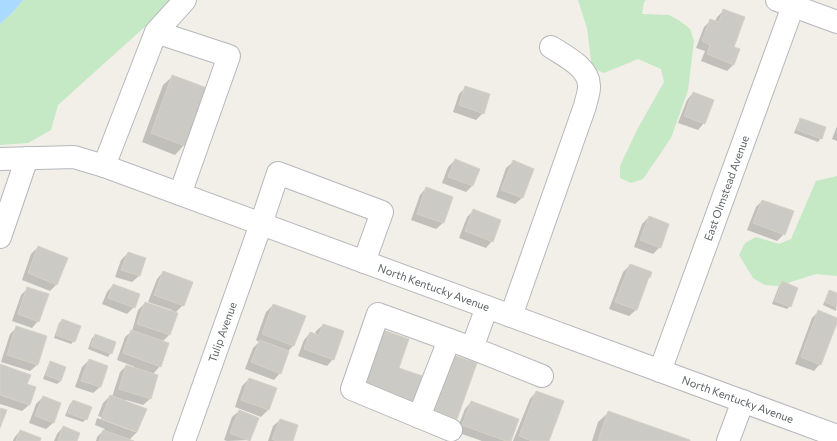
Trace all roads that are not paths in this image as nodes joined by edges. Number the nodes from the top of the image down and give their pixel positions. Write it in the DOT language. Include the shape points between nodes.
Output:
graph roads {
  1 [pos="185,0"];
  2 [pos="785,3"];
  3 [pos="837,22"];
  4 [pos="156,32"];
  5 [pos="551,47"];
  6 [pos="27,158"];
  7 [pos="0,159"];
  8 [pos="104,166"];
  9 [pos="180,194"];
  10 [pos="261,224"];
  11 [pos="0,237"];
  12 [pos="364,262"];
  13 [pos="487,307"];
  14 [pos="511,316"];
  15 [pos="449,340"];
  16 [pos="472,348"];
  17 [pos="660,370"];
  18 [pos="542,376"];
  19 [pos="743,401"];
  20 [pos="419,417"];
  21 [pos="451,430"];
  22 [pos="837,436"];
  23 [pos="184,441"];
  24 [pos="728,441"];
  1 -- 4 [label="street"];
  2 -- 3 [label="street"];
  2 -- 17 [label="street, East Olmstead Avenue"];
  4 -- 8 [label="street"];
  4 -- 9 [label="street" via="228,56"];
  5 -- 14 [label="street" via="586,73 590,86"];
  6 -- 7 [label="street, North Kentucky Avenue"];
  6 -- 8 [label="street, North Kentucky Avenue" via="74,157"];
  6 -- 11 [label="street"];
  8 -- 9 [label="street, North Kentucky Avenue"];
  9 -- 10 [label="street, North Kentucky Avenue"];
  10 -- 12 [label="street, North Kentucky Avenue"];
  10 -- 12 [label="street, Tulip Avenue" via="278,173 382,212"];
  10 -- 23 [label="street, Tulip Avenue"];
  12 -- 13 [label="street, North Kentucky Avenue"];
  13 -- 14 [label="street, North Kentucky Avenue"];
  13 -- 16 [label="street"];
  14 -- 17 [label="street, North Kentucky Avenue"];
  15 -- 16 [label="street"];
  15 -- 20 [label="street"];
  15 -- 20 [label="street" via="378,314 352,389"];
  16 -- 18 [label="street"];
  17 -- 19 [label="street, North Kentucky Avenue"];
  19 -- 22 [label="street, North Kentucky Avenue"];
  19 -- 24 [label="street"];
  20 -- 21 [label="street"];
}
